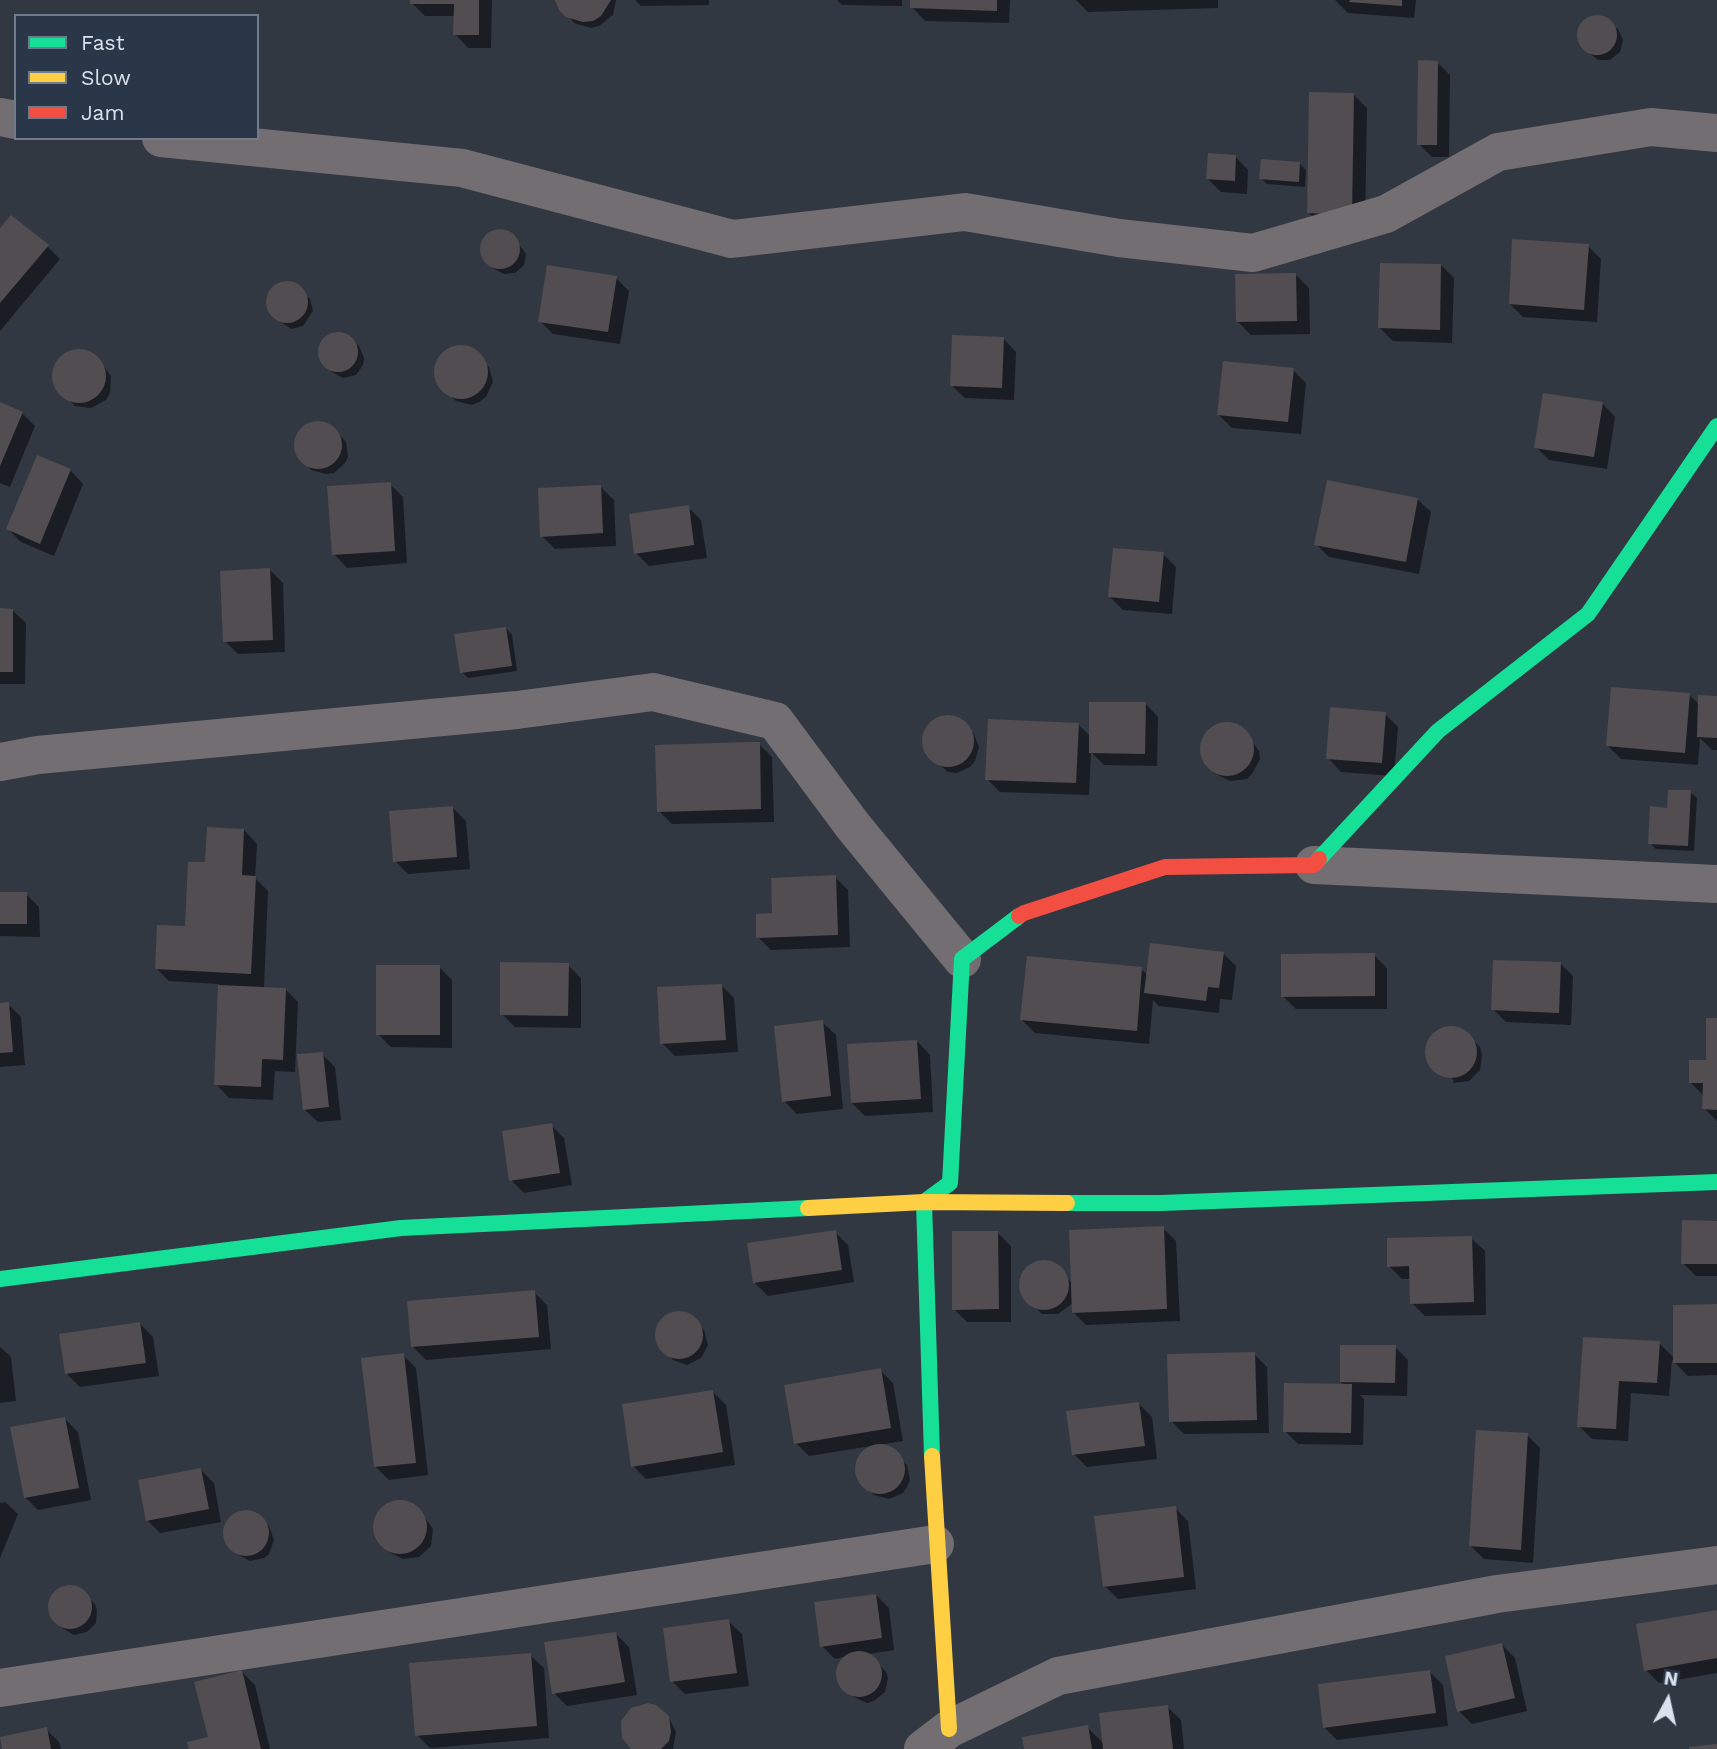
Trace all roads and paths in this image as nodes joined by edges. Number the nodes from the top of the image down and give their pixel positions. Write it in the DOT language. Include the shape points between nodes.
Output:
graph roads {
  1 [pos="1717,133"];
  2 [pos="181,140"];
  3 [pos="1717,426"];
  4 [pos="0,762"];
  5 [pos="1314,865"];
  6 [pos="1717,884"];
  7 [pos="962,959"];
  8 [pos="1717,1182"];
  9 [pos="924,1202"];
  10 [pos="0,1279"];
  11 [pos="935,1544"];
  12 [pos="1717,1565"];
  13 [pos="0,1688"];
  14 [pos="936,1739"];
  1 -- 2 [label="street" via="1651,127 1499,152 1386,214 1253,253 1119,238 965,212 732,239 462,168"];
  3 -- 5 [label="street" via="1588,614 1437,730"];
  4 -- 7 [label="street" via="653,692 775,721 853,826"];
  5 -- 6 [label="street"];
  5 -- 7 [label="street" via="1164,867 1024,913"];
  7 -- 9 [label="street" via="950,1182"];
  8 -- 9 [label="street" via="1161,1203"];
  9 -- 10 [label="street" via="401,1228"];
  9 -- 11 [label="street"];
  11 -- 13 [label="street"];
  11 -- 14 [label="street"];
  12 -- 14 [label="street" via="1497,1594 1058,1676"];
}
